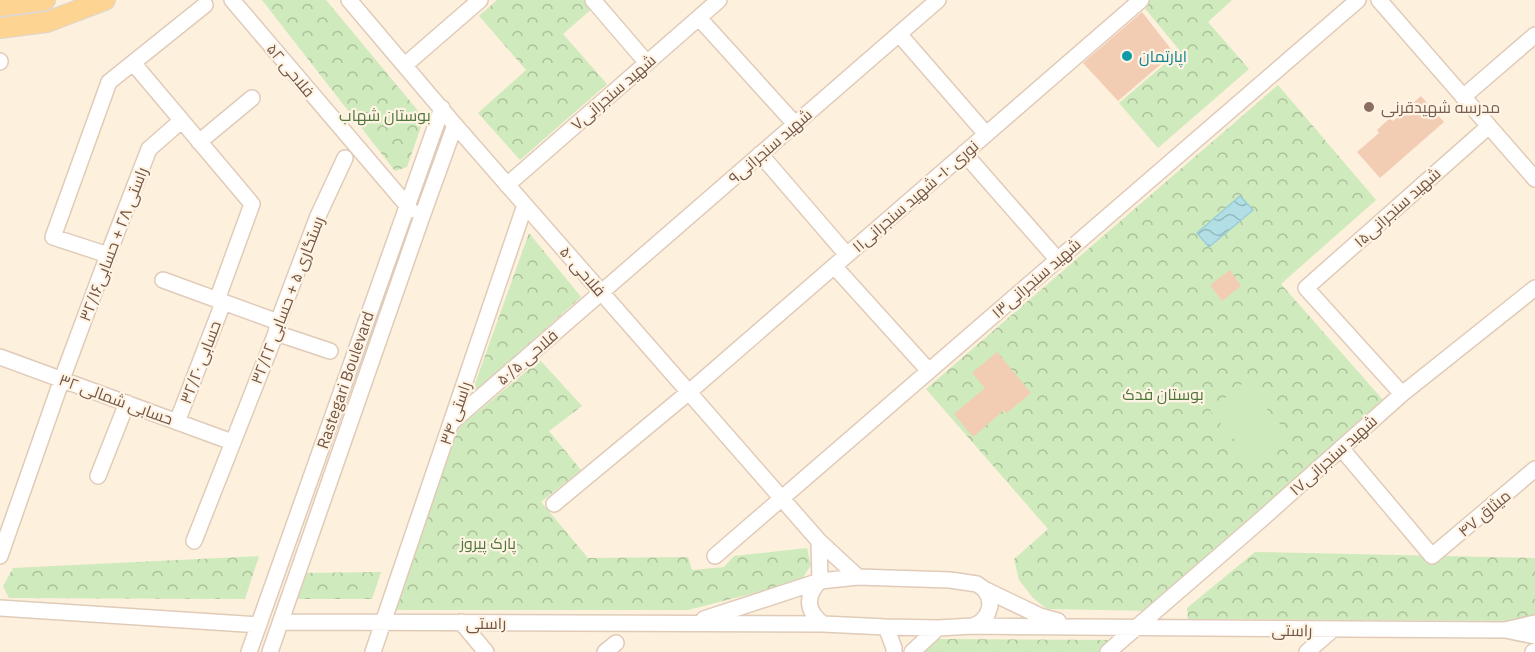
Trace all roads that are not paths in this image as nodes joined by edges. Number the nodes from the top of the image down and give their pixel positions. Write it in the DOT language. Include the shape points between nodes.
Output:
graph roads {
  1 [pos="45,0"];
  2 [pos="105,0"];
  3 [pos="232,0"];
  4 [pos="349,0"];
  5 [pos="480,0"];
  6 [pos="593,0"];
  7 [pos="719,0"];
  8 [pos="938,0"];
  9 [pos="1141,0"];
  10 [pos="1358,0"];
  11 [pos="1379,0"];
  12 [pos="205,5"];
  13 [pos="0,6"];
  14 [pos="699,18"];
  15 [pos="0,28"];
  16 [pos="899,34"];
  17 [pos="1535,35"];
  18 [pos="647,63"];
  19 [pos="134,64"];
  20 [pos="405,65"];
  21 [pos="1463,97"];
  22 [pos="252,98"];
  23 [pos="442,108"];
  24 [pos="181,121"];
  25 [pos="795,124"];
  26 [pos="455,125"];
  27 [pos="1489,126"];
  28 [pos="986,134"];
  29 [pos="199,142"];
  30 [pos="964,153"];
  31 [pos="760,154"];
  32 [pos="345,158"];
  33 [pos="1535,179"];
  34 [pos="507,185"];
  35 [pos="406,205"];
  36 [pos="525,205"];
  37 [pos="420,222"];
  38 [pos="108,255"];
  39 [pos="847,255"];
  40 [pos="1058,260"];
  41 [pos="834,266"];
  42 [pos="163,280"];
  43 [pos="1535,288"];
  44 [pos="601,292"];
  45 [pos="220,302"];
  46 [pos="277,328"];
  47 [pos="330,351"];
  48 [pos="0,357"];
  49 [pos="929,371"];
  50 [pos="62,379"];
  51 [pos="689,392"];
  52 [pos="1402,394"];
  53 [pos="127,404"];
  54 [pos="177,422"];
  55 [pos="452,422"];
  56 [pos="232,442"];
  57 [pos="1341,448"];
  58 [pos="1535,469"];
  59 [pos="98,476"];
  60 [pos="782,498"];
  61 [pos="554,504"];
  62 [pos="194,541"];
  63 [pos="819,541"];
  64 [pos="0,556"];
  65 [pos="715,556"];
  66 [pos="858,577"];
  67 [pos="820,581"];
  68 [pos="984,589"];
  69 [pos="0,608"];
  70 [pos="281,622"];
  71 [pos="384,622"];
  72 [pos="461,622"];
  73 [pos="1535,623"];
  74 [pos="691,624"];
  75 [pos="824,624"];
  76 [pos="259,625"];
  77 [pos="973,626"];
  78 [pos="886,627"];
  79 [pos="1078,627"];
  80 [pos="938,628"];
  81 [pos="1136,628"];
  82 [pos="1332,630"];
  83 [pos="1505,630"];
  84 [pos="1535,636"];
  85 [pos="249,652"];
  86 [pos="270,652"];
  87 [pos="373,652"];
  88 [pos="486,652"];
  89 [pos="894,652"];
  90 [pos="912,652"];
  91 [pos="1108,652"];
  92 [pos="1307,652"];
  1 -- 13 [label="main road"];
  2 -- 15 [label="main road" via="47,22"];
  3 -- 35 [label="street, فلاحی ۵۲"];
  4 -- 20 [label="street, فلاحی ۵۰"];
  5 -- 20 [label="street"];
  6 -- 18 [label="street"];
  7 -- 14 [label="street, شهید سنجرانی۷"];
  8 -- 16 [label="street, شهید سنجرانی۹"];
  9 -- 28 [label="street, نوری ۱۰- شهید سنجرانی۱۱"];
  10 -- 40 [label="street, شهید سنجرانی۱۳"];
  11 -- 21 [label="street"];
  12 -- 19 [label="street"];
  14 -- 18 [label="street, شهید سنجرانی۷"];
  14 -- 25 [label="street"];
  16 -- 25 [label="street, شهید سنجرانی۹"];
  16 -- 28 [label="street"];
  17 -- 21 [label="street"];
  18 -- 34 [label="street, شهید سنجرانی۷"];
  19 -- 24 [label="street"];
  19 -- 38 [label="street" via="109,82 53,237"];
  20 -- 23 [label="street, فلاحی ۵۰"];
  21 -- 27 [label="street"];
  22 -- 29 [label="street"];
  23 -- 26 [label="street, فلاحی ۵۰"];
  23 -- 35 [label="street, Rastegari Boulevard"];
  24 -- 29 [label="street"];
  24 -- 38 [label="street, راستی ۲۸ + حسابی۳۲/۱۶" via="149,149"];
  25 -- 31 [label="street, شهید سنجرانی۹"];
  26 -- 34 [label="street, فلاحی ۵۰"];
  26 -- 37 [label="street, Rastegari Boulevard"];
  27 -- 33 [label="street"];
  27 -- 52 [label="street, شهید سنجرانی۱۵" via="1306,288"];
  28 -- 30 [label="street, نوری ۱۰- شهید سنجرانی۱۱"];
  29 -- 45 [label="street, حسابی ۳۲/۲۰" via="252,204"];
  30 -- 39 [label="street, نوری ۱۰- شهید سنجرانی۱۱"];
  30 -- 40 [label="street"];
  31 -- 39 [label="street"];
  31 -- 44 [label="street, شهید سنجرانی۹"];
  32 -- 46 [label="street, رستگاری ۵ + حسابی ۳۲/۲۲" via="318,216"];
  34 -- 36 [label="street, فلاحی ۵۰"];
  35 -- 37 [label="street, فلاحی ۵۲"];
  35 -- 76 [label="street, Rastegari Boulevard"];
  36 -- 44 [label="street, فلاحی ۵۰"];
  36 -- 55 [label="street, راستی ۳۴"];
  37 -- 70 [label="street, Rastegari Boulevard"];
  38 -- 50 [label="street, راستی ۲۸ + حسابی۳۲/۱۶"];
  39 -- 41 [label="street, نوری ۱۰- شهید سنجرانی۱۱"];
  40 -- 49 [label="street, شهید سنجرانی۱۳"];
  41 -- 49 [label="street"];
  41 -- 51 [label="street, نوری ۱۰- شهید سنجرانی۱۱"];
  42 -- 45 [label="street"];
  43 -- 52 [label="street, شهید سنجرانی۱۷"];
  44 -- 51 [label="street, فلاحی ۵۰"];
  44 -- 55 [label="street, فلاحی ۵۰/۵"];
  45 -- 46 [label="street"];
  45 -- 54 [label="street, حسابی ۳۲/۲۰"];
  46 -- 47 [label="street"];
  46 -- 56 [label="street, رستگاری ۵ + حسابی ۳۲/۲۲"];
  48 -- 50 [label="street, حسابی شمالی ۳۲"];
  49 -- 60 [label="street, شهید سنجرانی۱۳"];
  50 -- 53 [label="street, حسابی شمالی ۳۲"];
  50 -- 64 [label="street, راستی ۲۸ + حسابی۳۲/۱۶"];
  51 -- 60 [label="street, فلاحی ۵۰"];
  51 -- 61 [label="street, نوری ۱۰- شهید سنجرانی۱۱"];
  52 -- 57 [label="street, شهید سنجرانی۱۷"];
  53 -- 54 [label="street, حسابی شمالی ۳۲"];
  53 -- 59 [label="street"];
  54 -- 56 [label="street, حسابی شمالی ۳۲"];
  55 -- 71 [label="street, راستی ۳۴"];
  56 -- 62 [label="street, رستگاری ۵ + حسابی ۳۲/۲۲"];
  57 -- 58 [label="street, میثاق ۴۷" via="1432,556"];
  57 -- 81 [label="street, شهید سنجرانی۱۷"];
  60 -- 63 [label="street, فلاحی ۵۰"];
  60 -- 65 [label="street, شهید سنجرانی۱۳"];
  63 -- 66 [label="street, فلاحی ۵۰"];
  63 -- 67 [label="street"];
  66 -- 67 [label="street, راستی"];
  66 -- 68 [label="street, راستی" via="950,580 977,584"];
  67 -- 74 [label="street, راستی"];
  67 -- 75 [label="street" via="809,598 815,618"];
  68 -- 77 [label="street" via="990,606 987,615"];
  68 -- 79 [label="street, راستی" via="1040,616"];
  69 -- 76 [label="street"];
  70 -- 71 [label="street, راستی"];
  70 -- 86 [label="street, Rastegari Boulevard"];
  71 -- 72 [label="street, راستی"];
  71 -- 87 [label="street, راستی ۳۴"];
  72 -- 74 [label="street, راستی"];
  72 -- 88 [label="street"];
  73 -- 83 [label="street"];
  74 -- 75 [label="street, راستی"];
  75 -- 78 [label="street, راستی"];
  76 -- 85 [label="street, Rastegari Boulevard"];
  77 -- 79 [label="street, راستی"];
  77 -- 80 [label="street, راستی"];
  78 -- 80 [label="street, راستی"];
  78 -- 89 [label="street"];
  79 -- 81 [label="street, راستی"];
  80 -- 90 [label="street"];
  81 -- 82 [label="street, راستی"];
  81 -- 91 [label="street, شهید سنجرانی۱۷"];
  82 -- 83 [label="street, راستی"];
  82 -- 92 [label="street"];
  83 -- 84 [label="street"];
}
